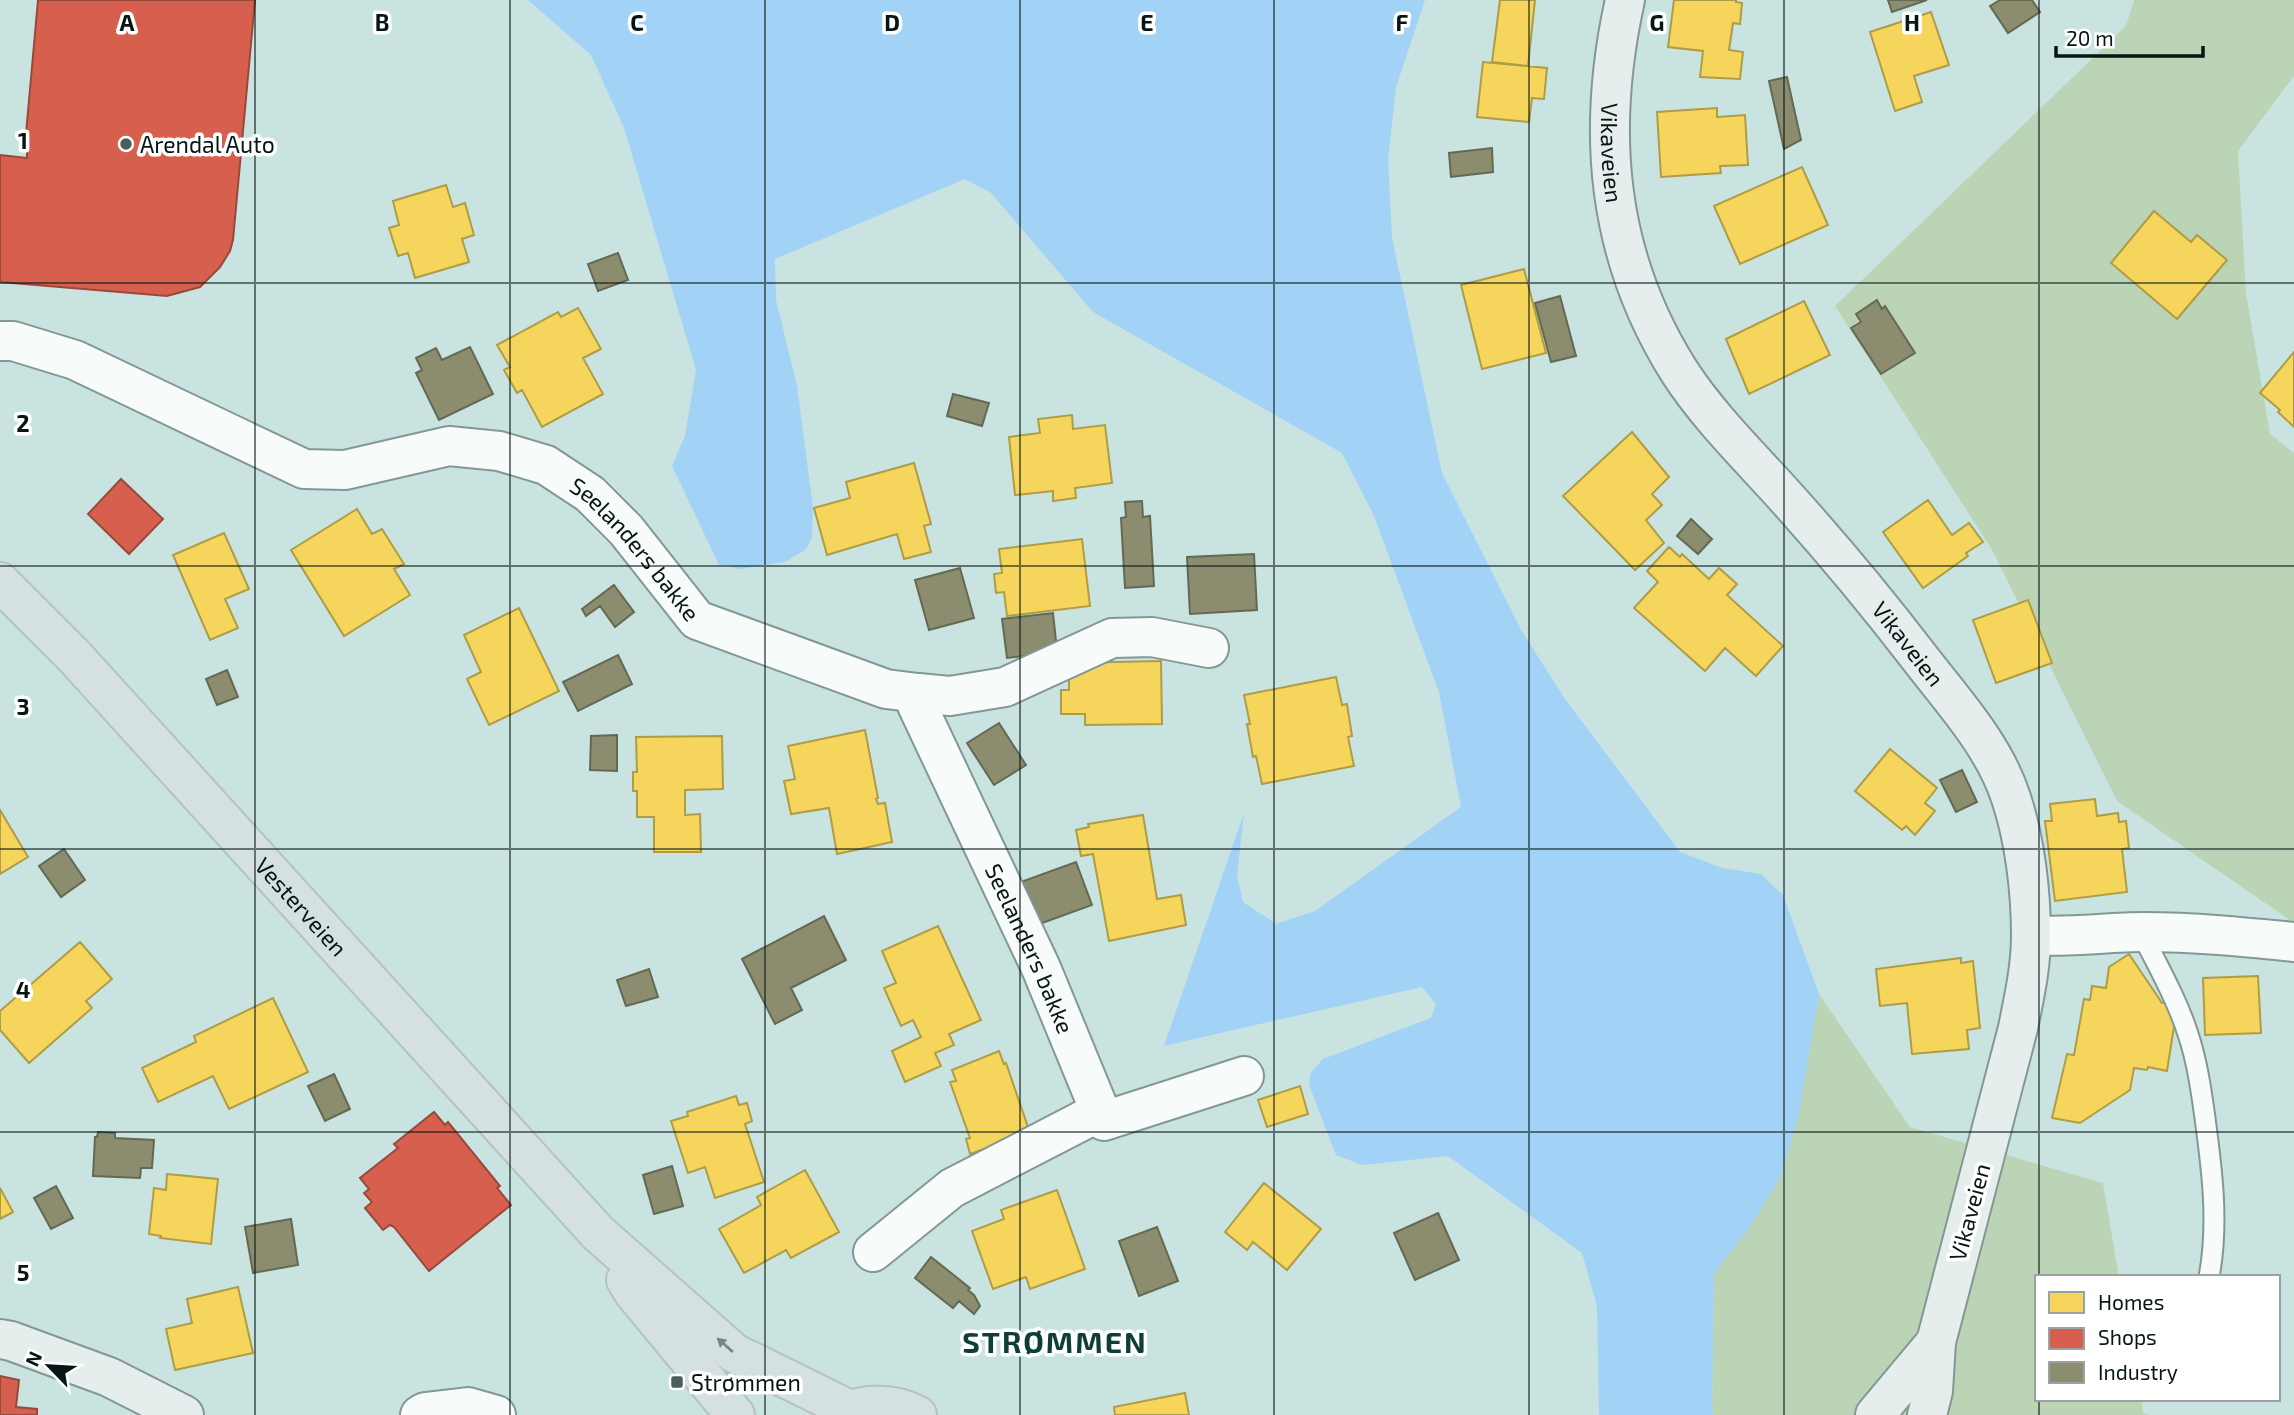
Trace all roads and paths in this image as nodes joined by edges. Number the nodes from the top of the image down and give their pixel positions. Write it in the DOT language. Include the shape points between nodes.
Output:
graph roads {
  1 [pos="1625,0"];
  2 [pos="0,341"];
  3 [pos="0,582"];
  4 [pos="1209,648"];
  5 [pos="918,692"];
  6 [pos="2141,932"];
  7 [pos="2031,935"];
  8 [pos="2294,942"];
  9 [pos="1244,1076"];
  10 [pos="1099,1112"];
  11 [pos="598,1233"];
  12 [pos="873,1252"];
  13 [pos="2209,1275"];
  14 [pos="0,1339"];
  15 [pos="1936,1342"];
  16 [pos="845,1412"];
  17 [pos="184,1415"];
  18 [pos="420,1415"];
  19 [pos="496,1415"];
  20 [pos="735,1415"];
  21 [pos="917,1415"];
  22 [pos="1874,1415"];
  23 [pos="1927,1415"];
  1 -- 7 [label="main road, Vikaveien" via="1608,112 1613,195 1626,254 1651,321 1710,413 1900,634 1995,762 2011,795 2023,841"];
  2 -- 5 [label="street, Seelanders bakke" via="75,359 304,469 345,470 450,446 499,451 546,465 590,494 626,530 697,620 886,689"];
  3 -- 11 [label="main road, Vesterveien" via="74,656"];
  4 -- 5 [label="street" via="1152,637 1112,638 1004,687 950,696"];
  5 -- 10 [label="street, Seelanders bakke" via="916,703 1041,968"];
  6 -- 7 [label="street"];
  6 -- 8 [label="street"];
  6 -- 13 [label="lane" via="2180,1013 2199,1079 2215,1228"];
  7 -- 15 [label="main road, Vikaveien" via="2018,1028"];
  9 -- 10 [label="street" via="1104,1121"];
  10 -- 12 [label="street" via="952,1188"];
  16 -- 11 [label="main road, Vesterveien, one-way" via="734,1353"];
  11 -- 20 [label="main road, Vesterveien" via="634,1293"];
  14 -- 17 [label="main road" via="109,1377"];
  15 -- 22 [label="main road, Vikaveien"];
  15 -- 23 [label="main road, Vikaveien"];
  16 -- 21 [label="main road" via="879,1405"];
  18 -- 19 [label="street" via="468,1407"];
}
